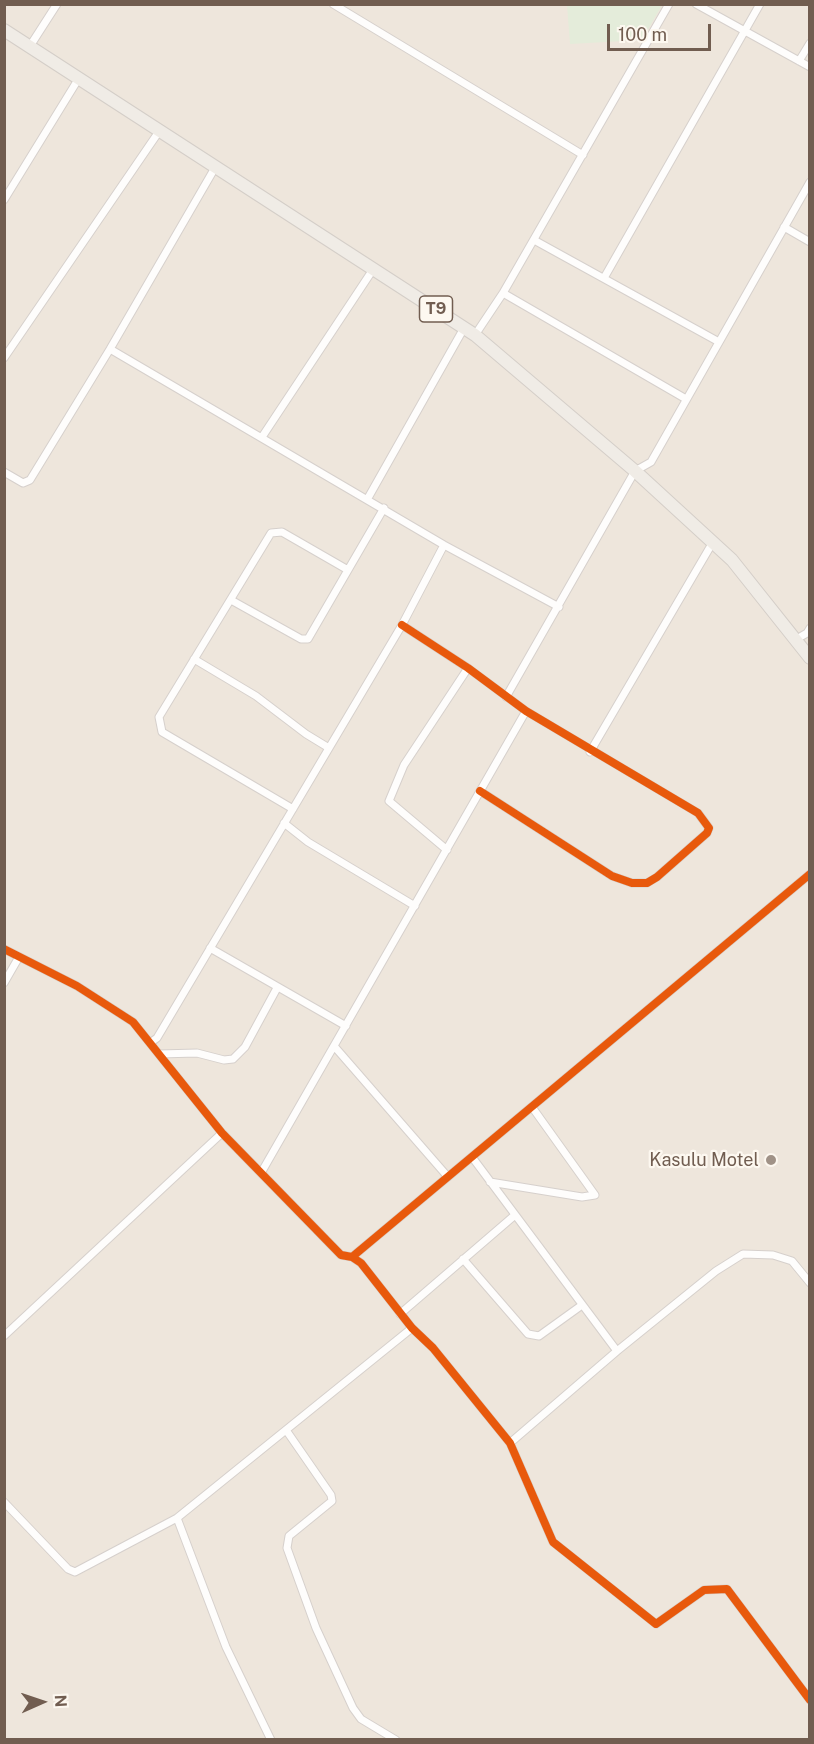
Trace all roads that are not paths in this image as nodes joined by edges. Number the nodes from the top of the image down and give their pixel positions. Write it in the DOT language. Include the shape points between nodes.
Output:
graph roads {
  1 [pos="57,4"];
  2 [pos="333,4"];
  3 [pos="669,4"];
  4 [pos="696,4"];
  5 [pos="760,4"];
  6 [pos="4,30"];
  7 [pos="745,31"];
  8 [pos="810,43"];
  9 [pos="30,46"];
  10 [pos="799,61"];
  11 [pos="810,67"];
  12 [pos="79,78"];
  13 [pos="160,130"];
  14 [pos="583,155"];
  15 [pos="216,166"];
  16 [pos="810,182"];
  17 [pos="4,200"];
  18 [pos="784,227"];
  19 [pos="534,240"];
  20 [pos="810,242"];
  21 [pos="374,268"];
  22 [pos="604,278"];
  23 [pos="503,293"];
  24 [pos="469,332"];
  25 [pos="719,342"];
  26 [pos="110,349"];
  27 [pos="4,358"];
  28 [pos="686,399"];
  29 [pos="262,437"];
  30 [pos="635,471"];
  31 [pos="4,472"];
  32 [pos="368,498"];
  33 [pos="384,508"];
  34 [pos="713,542"];
  35 [pos="444,545"];
  36 [pos="348,570"];
  37 [pos="231,600"];
  38 [pos="559,607"];
  39 [pos="402,625"];
  40 [pos="810,628"];
  41 [pos="795,640"];
  42 [pos="810,658"];
  43 [pos="194,659"];
  44 [pos="468,668"];
  45 [pos="506,697"];
  46 [pos="526,711"];
  47 [pos="329,748"];
  48 [pos="590,752"];
  49 [pos="480,792"];
  50 [pos="293,809"];
  51 [pos="284,824"];
  52 [pos="447,850"];
  53 [pos="810,874"];
  54 [pos="415,906"];
  55 [pos="210,948"];
  56 [pos="4,949"];
  57 [pos="19,957"];
  58 [pos="4,983"];
  59 [pos="277,988"];
  60 [pos="346,1026"];
  61 [pos="150,1043"];
  62 [pos="334,1046"];
  63 [pos="159,1054"];
  64 [pos="532,1107"];
  65 [pos="222,1133"];
  66 [pos="472,1157"];
  67 [pos="261,1173"];
  68 [pos="448,1177"];
  69 [pos="490,1182"];
  70 [pos="515,1215"];
  71 [pos="352,1257"];
  72 [pos="463,1259"];
  73 [pos="810,1283"];
  74 [pos="582,1305"];
  75 [pos="400,1314"];
  76 [pos="411,1328"];
  77 [pos="4,1336"];
  78 [pos="617,1351"];
  79 [pos="286,1430"];
  80 [pos="510,1443"];
  81 [pos="4,1502"];
  82 [pos="177,1518"];
  83 [pos="810,1700"];
  84 [pos="271,1740"];
  85 [pos="396,1740"];
  1 -- 9 [label="street"];
  2 -- 14 [label="street"];
  3 -- 14 [label="street"];
  4 -- 7 [label="street"];
  5 -- 7 [label="street"];
  6 -- 9 [label="highway, T9"];
  7 -- 10 [label="street"];
  7 -- 22 [label="street"];
  8 -- 10 [label="street"];
  9 -- 12 [label="highway, T9"];
  10 -- 11 [label="street"];
  12 -- 13 [label="highway, T9"];
  12 -- 17 [label="street"];
  13 -- 15 [label="highway, T9"];
  13 -- 27 [label="street"];
  14 -- 19 [label="street"];
  15 -- 21 [label="highway, T9"];
  15 -- 26 [label="street"];
  16 -- 18 [label="street"];
  18 -- 20 [label="street"];
  18 -- 25 [label="street"];
  19 -- 22 [label="street"];
  19 -- 23 [label="street"];
  21 -- 24 [label="highway, T9"];
  21 -- 29 [label="street"];
  22 -- 25 [label="street"];
  23 -- 24 [label="street"];
  23 -- 28 [label="street"];
  24 -- 30 [label="highway, T9"];
  24 -- 32 [label="street"];
  25 -- 28 [label="street"];
  26 -- 29 [label="street"];
  26 -- 31 [label="street" via="30,480 23,483"];
  28 -- 30 [label="street" via="651,462"];
  29 -- 32 [label="street"];
  30 -- 34 [label="highway, T9"];
  30 -- 38 [label="street"];
  32 -- 33 [label="street"];
  33 -- 35 [label="street"];
  33 -- 36 [label="street"];
  34 -- 41 [label="highway, T9" via="732,560"];
  34 -- 48 [label="street"];
  35 -- 38 [label="street"];
  35 -- 39 [label="street"];
  36 -- 37 [label="street" via="275,531"];
  36 -- 37 [label="street" via="308,639 301,639"];
  37 -- 43 [label="street"];
  38 -- 45 [label="street"];
  39 -- 44 [label="street"];
  39 -- 47 [label="street"];
  40 -- 41 [label="street"];
  41 -- 42 [label="highway, T9"];
  43 -- 47 [label="street" via="256,696"];
  43 -- 50 [label="street" via="159,717 162,732"];
  44 -- 45 [label="street"];
  44 -- 52 [label="street" via="404,765 389,801"];
  45 -- 46 [label="street"];
  46 -- 48 [label="street"];
  46 -- 49 [label="street"];
  47 -- 50 [label="street"];
  48 -- 49 [label="street" via="699,813 709,828 647,884 612,876"];
  49 -- 52 [label="street"];
  50 -- 51 [label="street"];
  51 -- 54 [label="street"];
  51 -- 55 [label="street"];
  52 -- 54 [label="street"];
  53 -- 64 [label="street"];
  54 -- 60 [label="street"];
  55 -- 59 [label="street"];
  55 -- 61 [label="street" via="157,1038"];
  56 -- 57 [label="street"];
  57 -- 58 [label="street"];
  57 -- 61 [label="street" via="77,986 133,1022"];
  59 -- 60 [label="street"];
  59 -- 63 [label="street" via="245,1047 233,1059 197,1053"];
  60 -- 62 [label="street"];
  61 -- 63 [label="street"];
  62 -- 67 [label="street"];
  62 -- 68 [label="street"];
  63 -- 65 [label="street"];
  64 -- 66 [label="street"];
  64 -- 69 [label="street" via="595,1195 582,1197"];
  65 -- 67 [label="street"];
  65 -- 77 [label="street"];
  66 -- 68 [label="street"];
  66 -- 69 [label="street"];
  67 -- 71 [label="street" via="341,1255"];
  68 -- 71 [label="street"];
  69 -- 70 [label="street"];
  70 -- 72 [label="street"];
  70 -- 74 [label="street"];
  71 -- 75 [label="street" via="362,1263"];
  72 -- 74 [label="street" via="528,1334 539,1336"];
  72 -- 75 [label="street"];
  73 -- 78 [label="street" via="792,1261 773,1255 743,1254"];
  74 -- 78 [label="street"];
  75 -- 76 [label="street"];
  76 -- 79 [label="street"];
  76 -- 80 [label="street" via="434,1348"];
  78 -- 80 [label="street"];
  79 -- 82 [label="street"];
  79 -- 85 [label="street" via="332,1495 332,1501 289,1536 287,1548 316,1628 353,1708 361,1719"];
  80 -- 83 [label="street" via="553,1542 566,1554 656,1624 704,1590 727,1589"];
  81 -- 82 [label="street" via="75,1572"];
  82 -- 84 [label="street" via="226,1647"];
}
